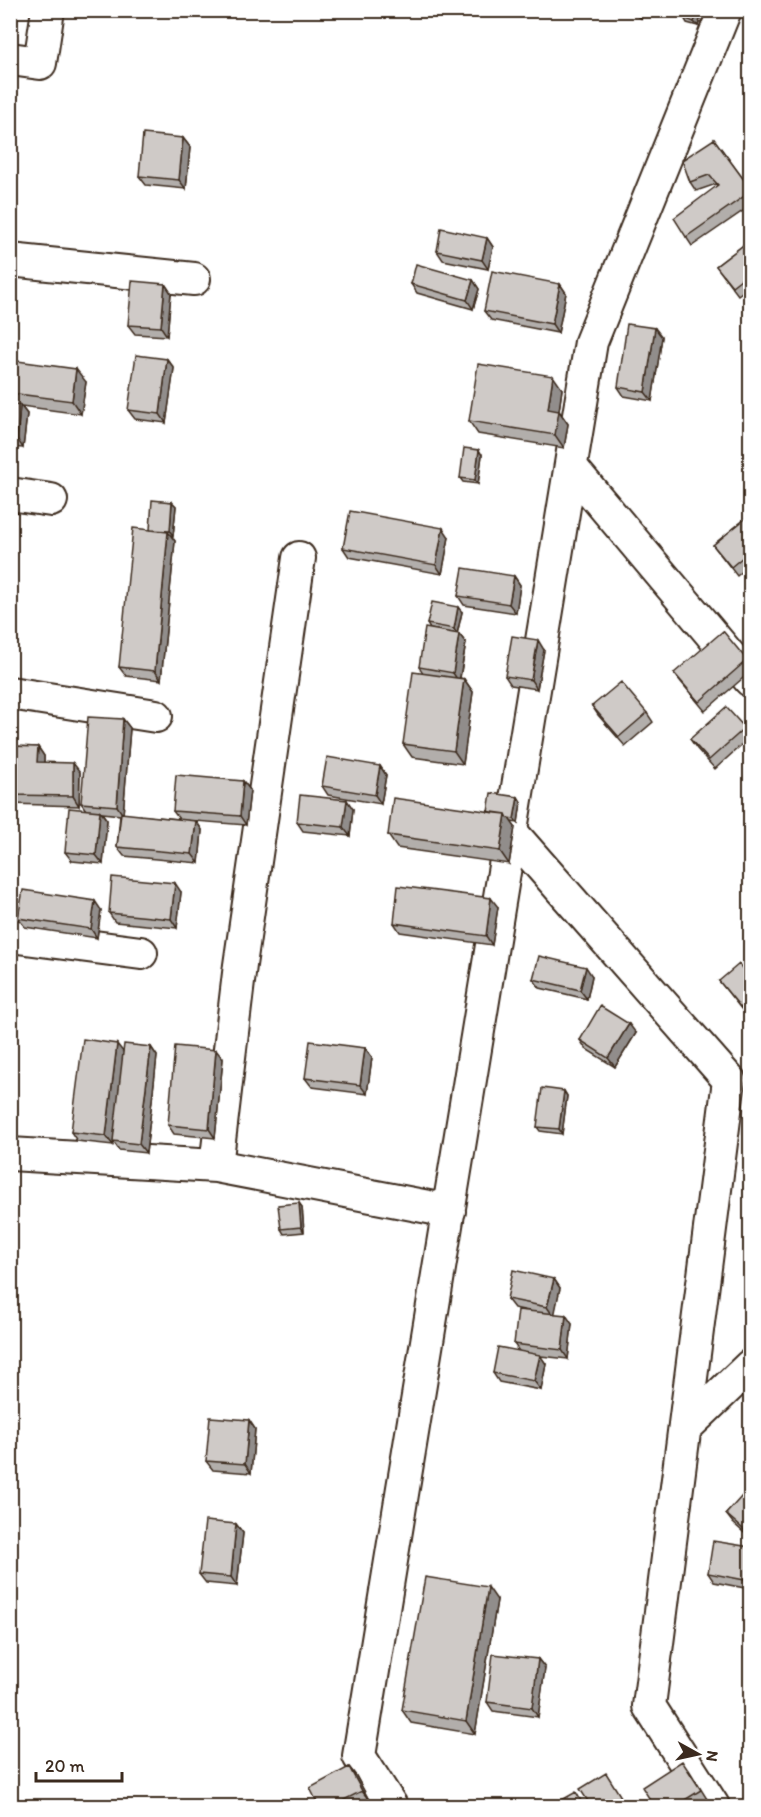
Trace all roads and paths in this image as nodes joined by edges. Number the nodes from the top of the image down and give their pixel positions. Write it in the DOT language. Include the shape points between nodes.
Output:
graph roads {
  1 [pos="48,10"];
  2 [pos="725,10"];
  3 [pos="10,59"];
  4 [pos="671,143"];
  5 [pos="698,165"];
  6 [pos="10,260"];
  7 [pos="194,279"];
  8 [pos="571,466"];
  9 [pos="10,494"];
  10 [pos="51,500"];
  11 [pos="299,558"];
  12 [pos="750,680"];
  13 [pos="10,693"];
  14 [pos="156,716"];
  15 [pos="511,832"];
  16 [pos="10,936"];
  17 [pos="141,953"];
  18 [pos="10,1154"];
  19 [pos="216,1166"];
  20 [pos="449,1211"];
  21 [pos="750,1366"];
  22 [pos="685,1428"];
  23 [pos="391,1806"];
  24 [pos="713,1806"];
  1 -- 3 [label="street" via="40,63"];
  2 -- 4 [label="street"];
  4 -- 5 [label="street"];
  4 -- 8 [label="street" via="591,342"];
  6 -- 7 [label="street"];
  8 -- 12 [label="street"];
  8 -- 15 [label="street"];
  9 -- 10 [label="street"];
  11 -- 19 [label="street" via="240,965"];
  13 -- 14 [label="street"];
  15 -- 20 [label="street"];
  15 -- 22 [label="street" via="729,1080"];
  16 -- 17 [label="street"];
  18 -- 19 [label="street"];
  19 -- 20 [label="street"];
  20 -- 23 [label="street" via="359,1756"];
  21 -- 22 [label="street"];
  22 -- 24 [label="street" via="649,1706"];
}
